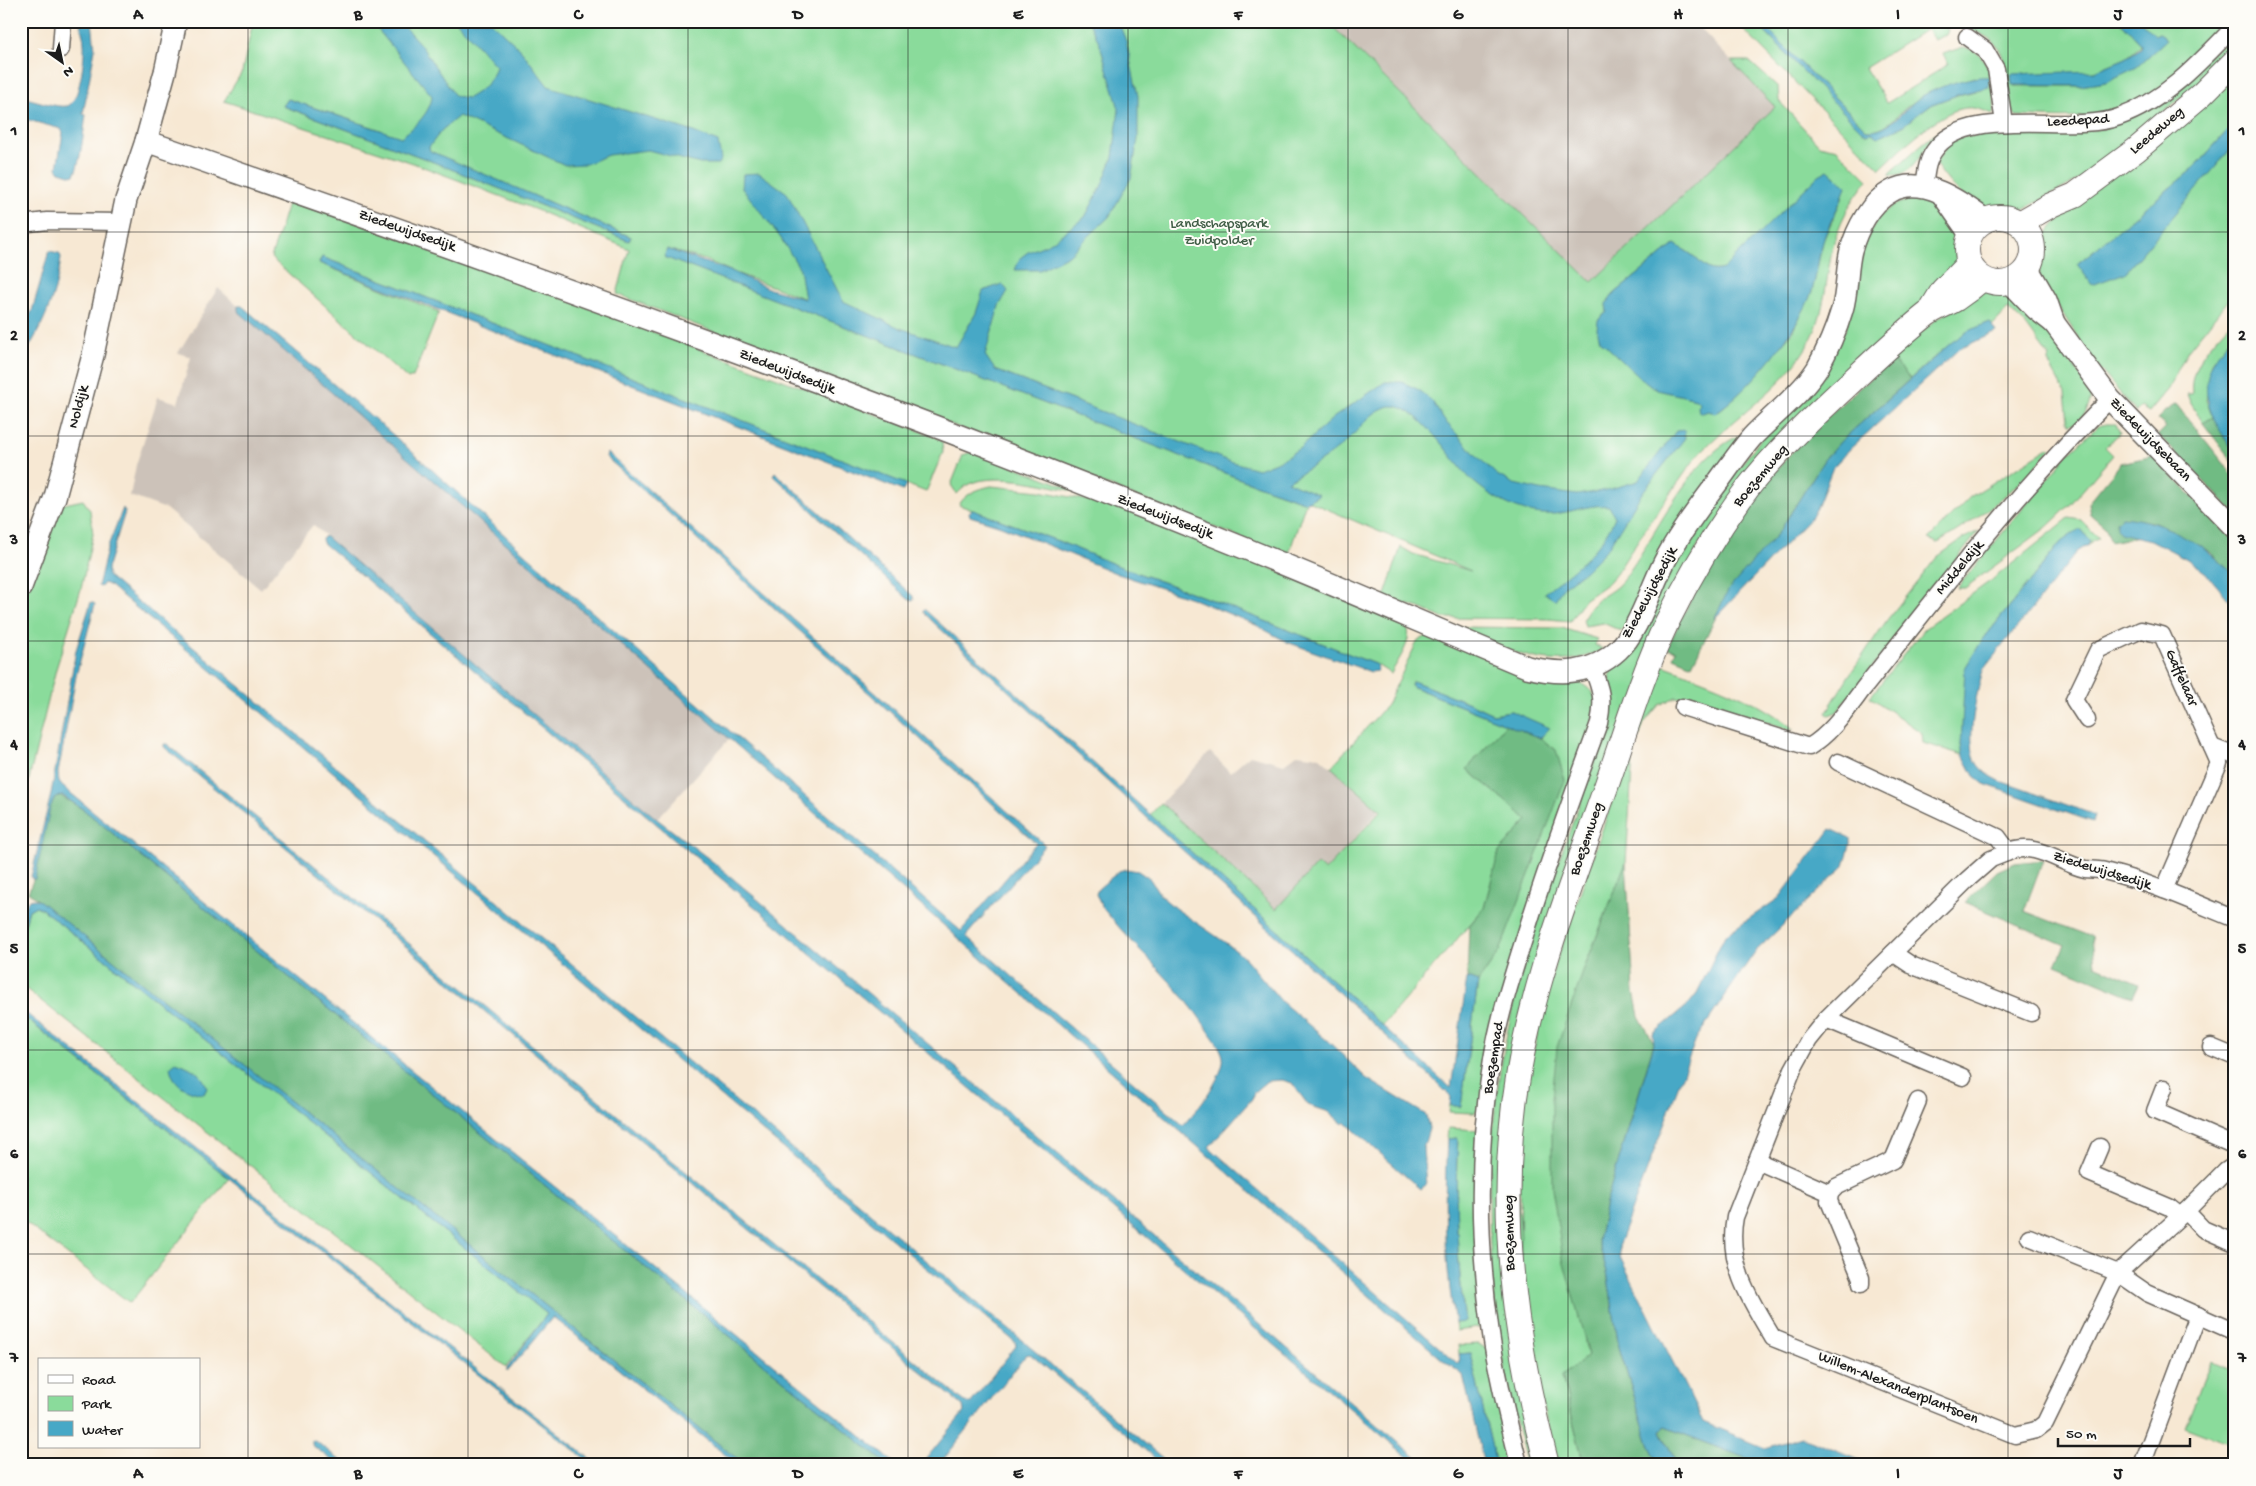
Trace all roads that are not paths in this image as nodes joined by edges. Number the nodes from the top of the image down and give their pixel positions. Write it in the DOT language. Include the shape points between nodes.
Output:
graph roads {
  1 [pos="62,21"];
  2 [pos="176,21"];
  3 [pos="2235,26"];
  4 [pos="1967,37"];
  5 [pos="60,49"];
  6 [pos="2235,61"];
  7 [pos="2004,123"];
  8 [pos="146,141"];
  9 [pos="1933,190"];
  10 [pos="122,222"];
  11 [pos="21,224"];
  12 [pos="1978,227"];
  13 [pos="2026,231"];
  14 [pos="1976,271"];
  15 [pos="2019,275"];
  16 [pos="2110,399"];
  17 [pos="2235,528"];
  18 [pos="21,587"];
  19 [pos="1592,667"];
  20 [pos="1683,707"];
  21 [pos="2087,720"];
  22 [pos="2212,747"];
  23 [pos="2235,756"];
  24 [pos="1838,762"];
  25 [pos="2009,852"];
  26 [pos="2164,890"];
  27 [pos="2235,919"];
  28 [pos="1893,953"];
  29 [pos="2031,1013"];
  30 [pos="1826,1019"];
  31 [pos="2211,1047"];
  32 [pos="2235,1057"];
  33 [pos="1964,1077"];
  34 [pos="2164,1088"];
  35 [pos="1918,1101"];
  36 [pos="2235,1146"];
  37 [pos="2100,1147"];
  38 [pos="1757,1161"];
  39 [pos="2235,1165"];
  40 [pos="1830,1193"];
  41 [pos="2183,1214"];
  42 [pos="2029,1237"];
  43 [pos="2235,1242"];
  44 [pos="2118,1273"];
  45 [pos="1861,1284"];
  46 [pos="2198,1315"];
  47 [pos="2235,1332"];
  48 [pos="1519,1465"];
  49 [pos="1547,1465"];
  50 [pos="2142,1465"];
  1 -- 5 [label="street"];
  2 -- 8 [label="street, Noldijk"];
  3 -- 7 [label="street, Leedepad" via="2201,61 2137,111 2086,123"];
  4 -- 7 [label="street" via="1986,50 1996,69"];
  6 -- 13 [label="main road, Leedeweg" via="2143,144 2075,195 2051,205"];
  7 -- 9 [label="street, Leedepad" via="1958,132 1944,139 1926,168"];
  8 -- 10 [label="street, Noldijk"];
  8 -- 19 [label="street, Ziedewijdsedijk" via="450,246 947,432 1240,546 1527,667 1568,673"];
  9 -- 12 [label="street, Ziedewijdsedijk" via="1961,202"];
  9 -- 19 [label="street, Ziedewijdsedijk" via="1904,186 1890,191 1868,212 1851,251 1842,309 1816,369 1752,438 1698,509 1667,556 1631,634 1619,650"];
  10 -- 11 [label="street"];
  10 -- 18 [label="street, Noldijk" via="93,355 55,497"];
  12 -- 13 [label="main road" via="1997,216 2009,218"];
  12 -- 14 [label="main road" via="1966,253"];
  13 -- 15 [label="main road" via="2032,260"];
  14 -- 15 [label="main road" via="2001,284"];
  14 -- 49 [label="main road, Boezemweg" via="1944,290 1929,312 1804,425 1749,487 1703,553 1666,624 1643,682 1538,987 1519,1071 1510,1144 1510,1277 1534,1417"];
  15 -- 16 [label="street, Ziedewijdsebaan" via="2036,309 2054,323"];
  16 -- 17 [label="street, Ziedewijdsebaan"];
  16 -- 20 [label="street, Middeldijk" via="1999,522 1839,720 1817,742 1809,747"];
  19 -- 48 [label="street, Boezempad" via="1602,690 1599,723 1546,869 1505,1000 1492,1059 1485,1119 1481,1186 1484,1271 1491,1334"];
  21 -- 22 [label="street, Gaffelaar" via="2074,700 2098,650 2141,630 2162,634"];
  22 -- 23 [label="street"];
  22 -- 26 [label="street, Gaffelaar" via="2218,762"];
  24 -- 25 [label="street" via="1998,837"];
  25 -- 26 [label="street, Ziedewijdsedijk" via="2032,848 2084,869 2106,871"];
  25 -- 28 [label="street, Willem-Alexanderplantsoen" via="1992,859 1967,880"];
  26 -- 27 [label="street, Ziedewijdsedijk"];
  28 -- 29 [label="street" via="1911,965"];
  28 -- 30 [label="street, Willem-Alexanderplantsoen"];
  30 -- 33 [label="street"];
  30 -- 38 [label="street, Willem-Alexanderplantsoen" via="1809,1040 1793,1069"];
  31 -- 32 [label="street"];
  34 -- 36 [label="street" via="2155,1111"];
  35 -- 40 [label="street" via="1893,1160"];
  37 -- 41 [label="street" via="2089,1173"];
  38 -- 40 [label="street"];
  38 -- 44 [label="street, Willem-Alexanderplantsoen" via="1735,1217 1733,1254 1737,1271 1754,1307 1773,1338 2015,1435 2036,1430 2045,1423"];
  39 -- 41 [label="street, Willem-Alexanderplantsoen"];
  40 -- 45 [label="street" via="1829,1201"];
  41 -- 43 [label="street" via="2203,1229"];
  41 -- 44 [label="street, Willem-Alexanderplantsoen"];
  42 -- 44 [label="street"];
  44 -- 46 [label="street" via="2147,1292"];
  46 -- 47 [label="street"];
  46 -- 50 [label="street"];
}
